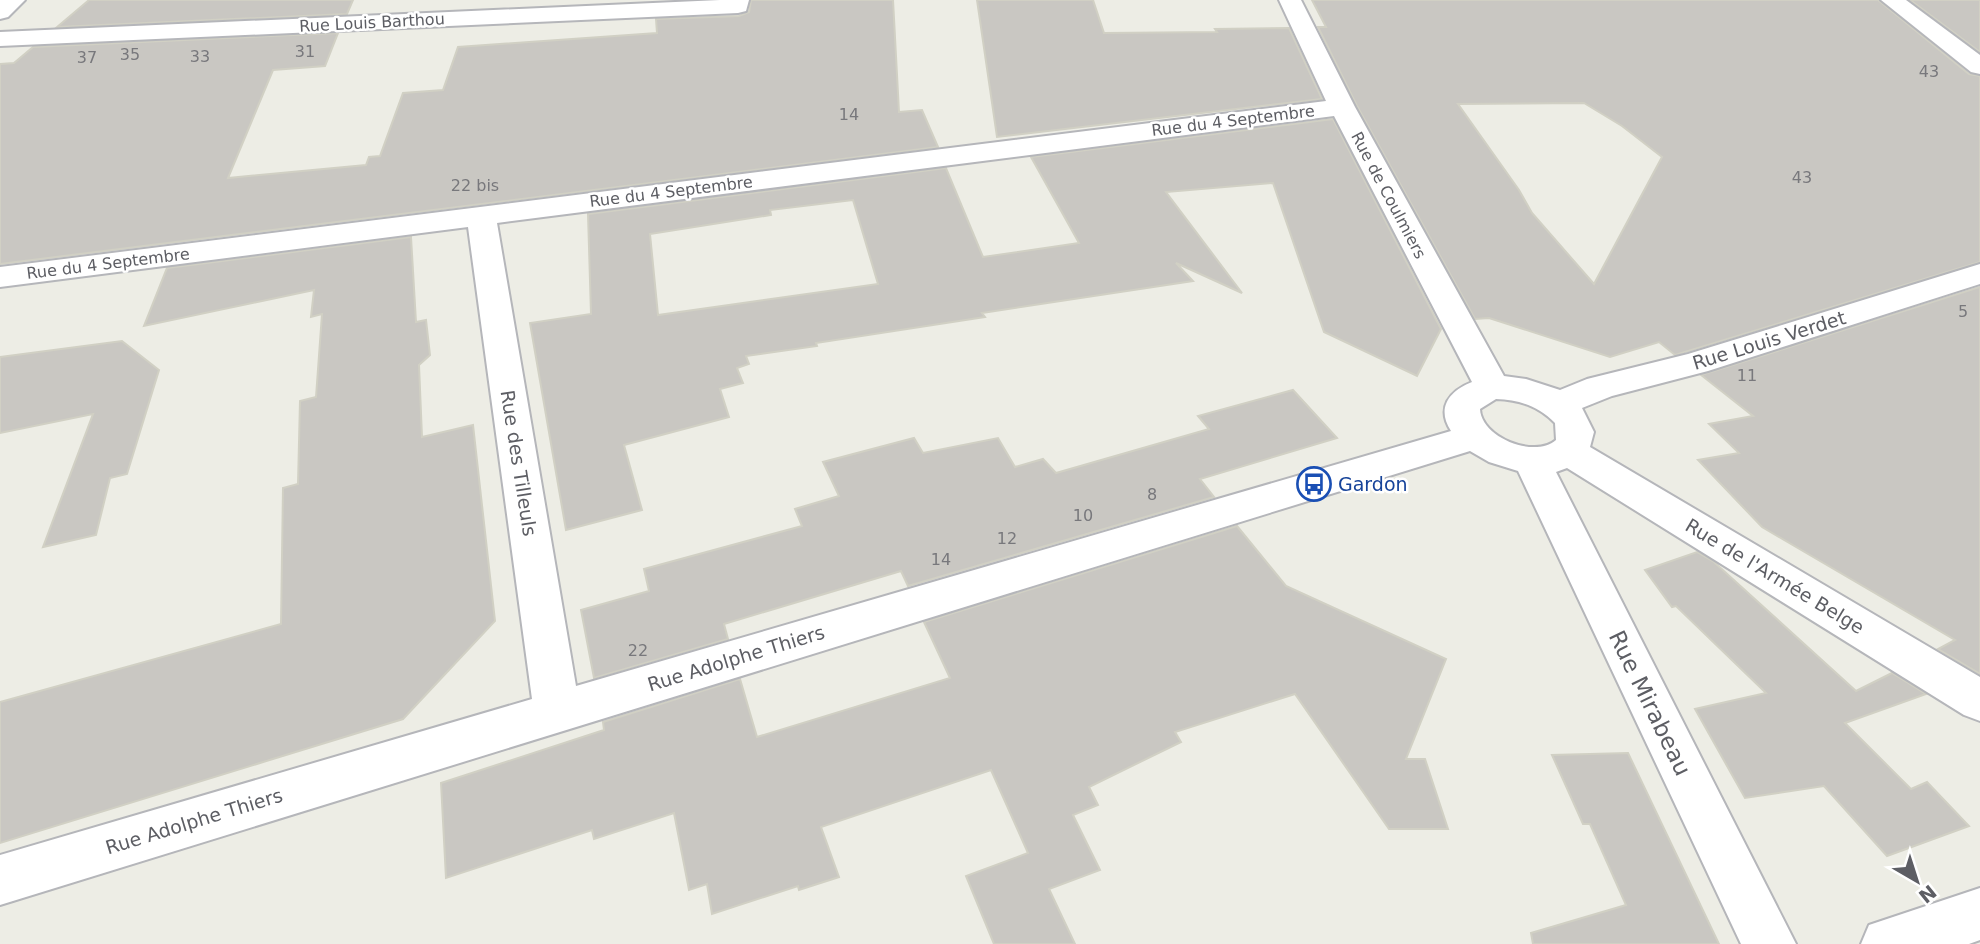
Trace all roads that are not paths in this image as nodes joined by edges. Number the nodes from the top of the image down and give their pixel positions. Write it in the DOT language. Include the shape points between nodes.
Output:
graph roads {
  1 [pos="14,0"];
  2 [pos="738,0"];
  3 [pos="1290,0"];
  4 [pos="1892,0"];
  5 [pos="0,12"];
  6 [pos="0,39"];
  7 [pos="1980,67"];
  8 [pos="1342,107"];
  9 [pos="481,215"];
  10 [pos="1980,274"];
  11 [pos="0,277"];
  12 [pos="1492,387"];
  13 [pos="1558,405"];
  14 [pos="1473,437"];
  15 [pos="1551,456"];
  16 [pos="1980,701"];
  17 [pos="557,711"];
  18 [pos="0,880"];
  19 [pos="1980,914"];
  20 [pos="1769,944"];
  21 [pos="1888,944"];
  1 -- 5 [label="street"];
  2 -- 6 [label="street, Rue Louis Barthou" via="738,6"];
  3 -- 8 [label="street, Rue de Coulmiers"];
  4 -- 7 [label="street"];
  8 -- 9 [label="street, Rue du 4 Septembre"];
  8 -- 12 [label="street, Rue de Coulmiers"];
  9 -- 11 [label="street, Rue du 4 Septembre"];
  9 -- 17 [label="street, Rue des Tilleuls"];
  10 -- 13 [label="street, Rue Louis Verdet" via="1696,363 1600,387"];
  12 -- 13 [label="street" via="1526,390"];
  12 -- 14 [label="street" via="1476,391 1461,411"];
  13 -- 15 [label="street" via="1577,430 1576,442"];
  14 -- 15 [label="street" via="1511,457"];
  14 -- 17 [label="street, Rue Adolphe Thiers"];
  15 -- 16 [label="street, Rue de l'Armée Belge"];
  15 -- 20 [label="street, Rue Mirabeau"];
  17 -- 18 [label="street, Rue Adolphe Thiers"];
  19 -- 21 [label="street"];
}
